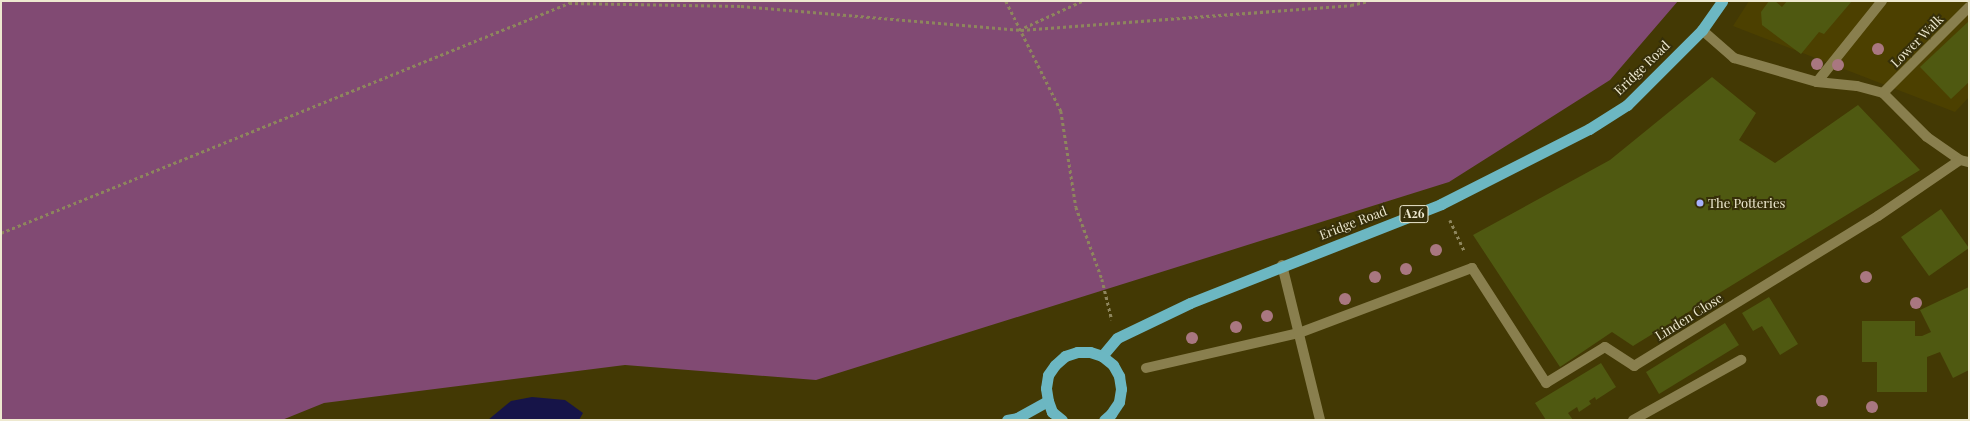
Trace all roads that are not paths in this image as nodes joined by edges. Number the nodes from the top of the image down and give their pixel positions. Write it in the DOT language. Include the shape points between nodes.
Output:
graph roads {
  1 [pos="1722,1"];
  2 [pos="1882,1"];
  3 [pos="1969,6"];
  4 [pos="1702,30"];
  5 [pos="1817,82"];
  6 [pos="1883,93"];
  7 [pos="1965,161"];
  8 [pos="1282,265"];
  9 [pos="1299,333"];
  10 [pos="1102,356"];
  11 [pos="1741,360"];
  12 [pos="1146,368"];
  13 [pos="1048,401"];
  14 [pos="1110,418"];
  15 [pos="1007,420"];
  16 [pos="1062,420"];
  17 [pos="1320,420"];
  18 [pos="1633,420"];
  1 -- 4 [label="highway, A26"];
  2 -- 5 [label="street"];
  3 -- 6 [label="street, Lower Walk"];
  4 -- 5 [label="street" via="1734,58"];
  4 -- 8 [label="highway, Eridge Road / A26" via="1627,105 1590,128 1441,204"];
  5 -- 6 [label="street" via="1857,86"];
  6 -- 7 [label="street" via="1927,137"];
  7 -- 9 [label="street, Linden Close" via="1634,366 1605,347 1546,383 1472,268"];
  8 -- 9 [label="street"];
  8 -- 10 [label="highway, Eridge Road / A26" via="1190,303 1117,338"];
  9 -- 12 [label="street"];
  9 -- 17 [label="street"];
  10 -- 13 [label="highway" via="1090,352 1077,352 1060,360 1048,376"];
  10 -- 14 [label="highway" via="1113,365 1121,389 1119,402"];
  11 -- 18 [label="street"];
  13 -- 15 [label="highway" via="1017,418"];
  13 -- 16 [label="highway" via="1052,412"];
}
